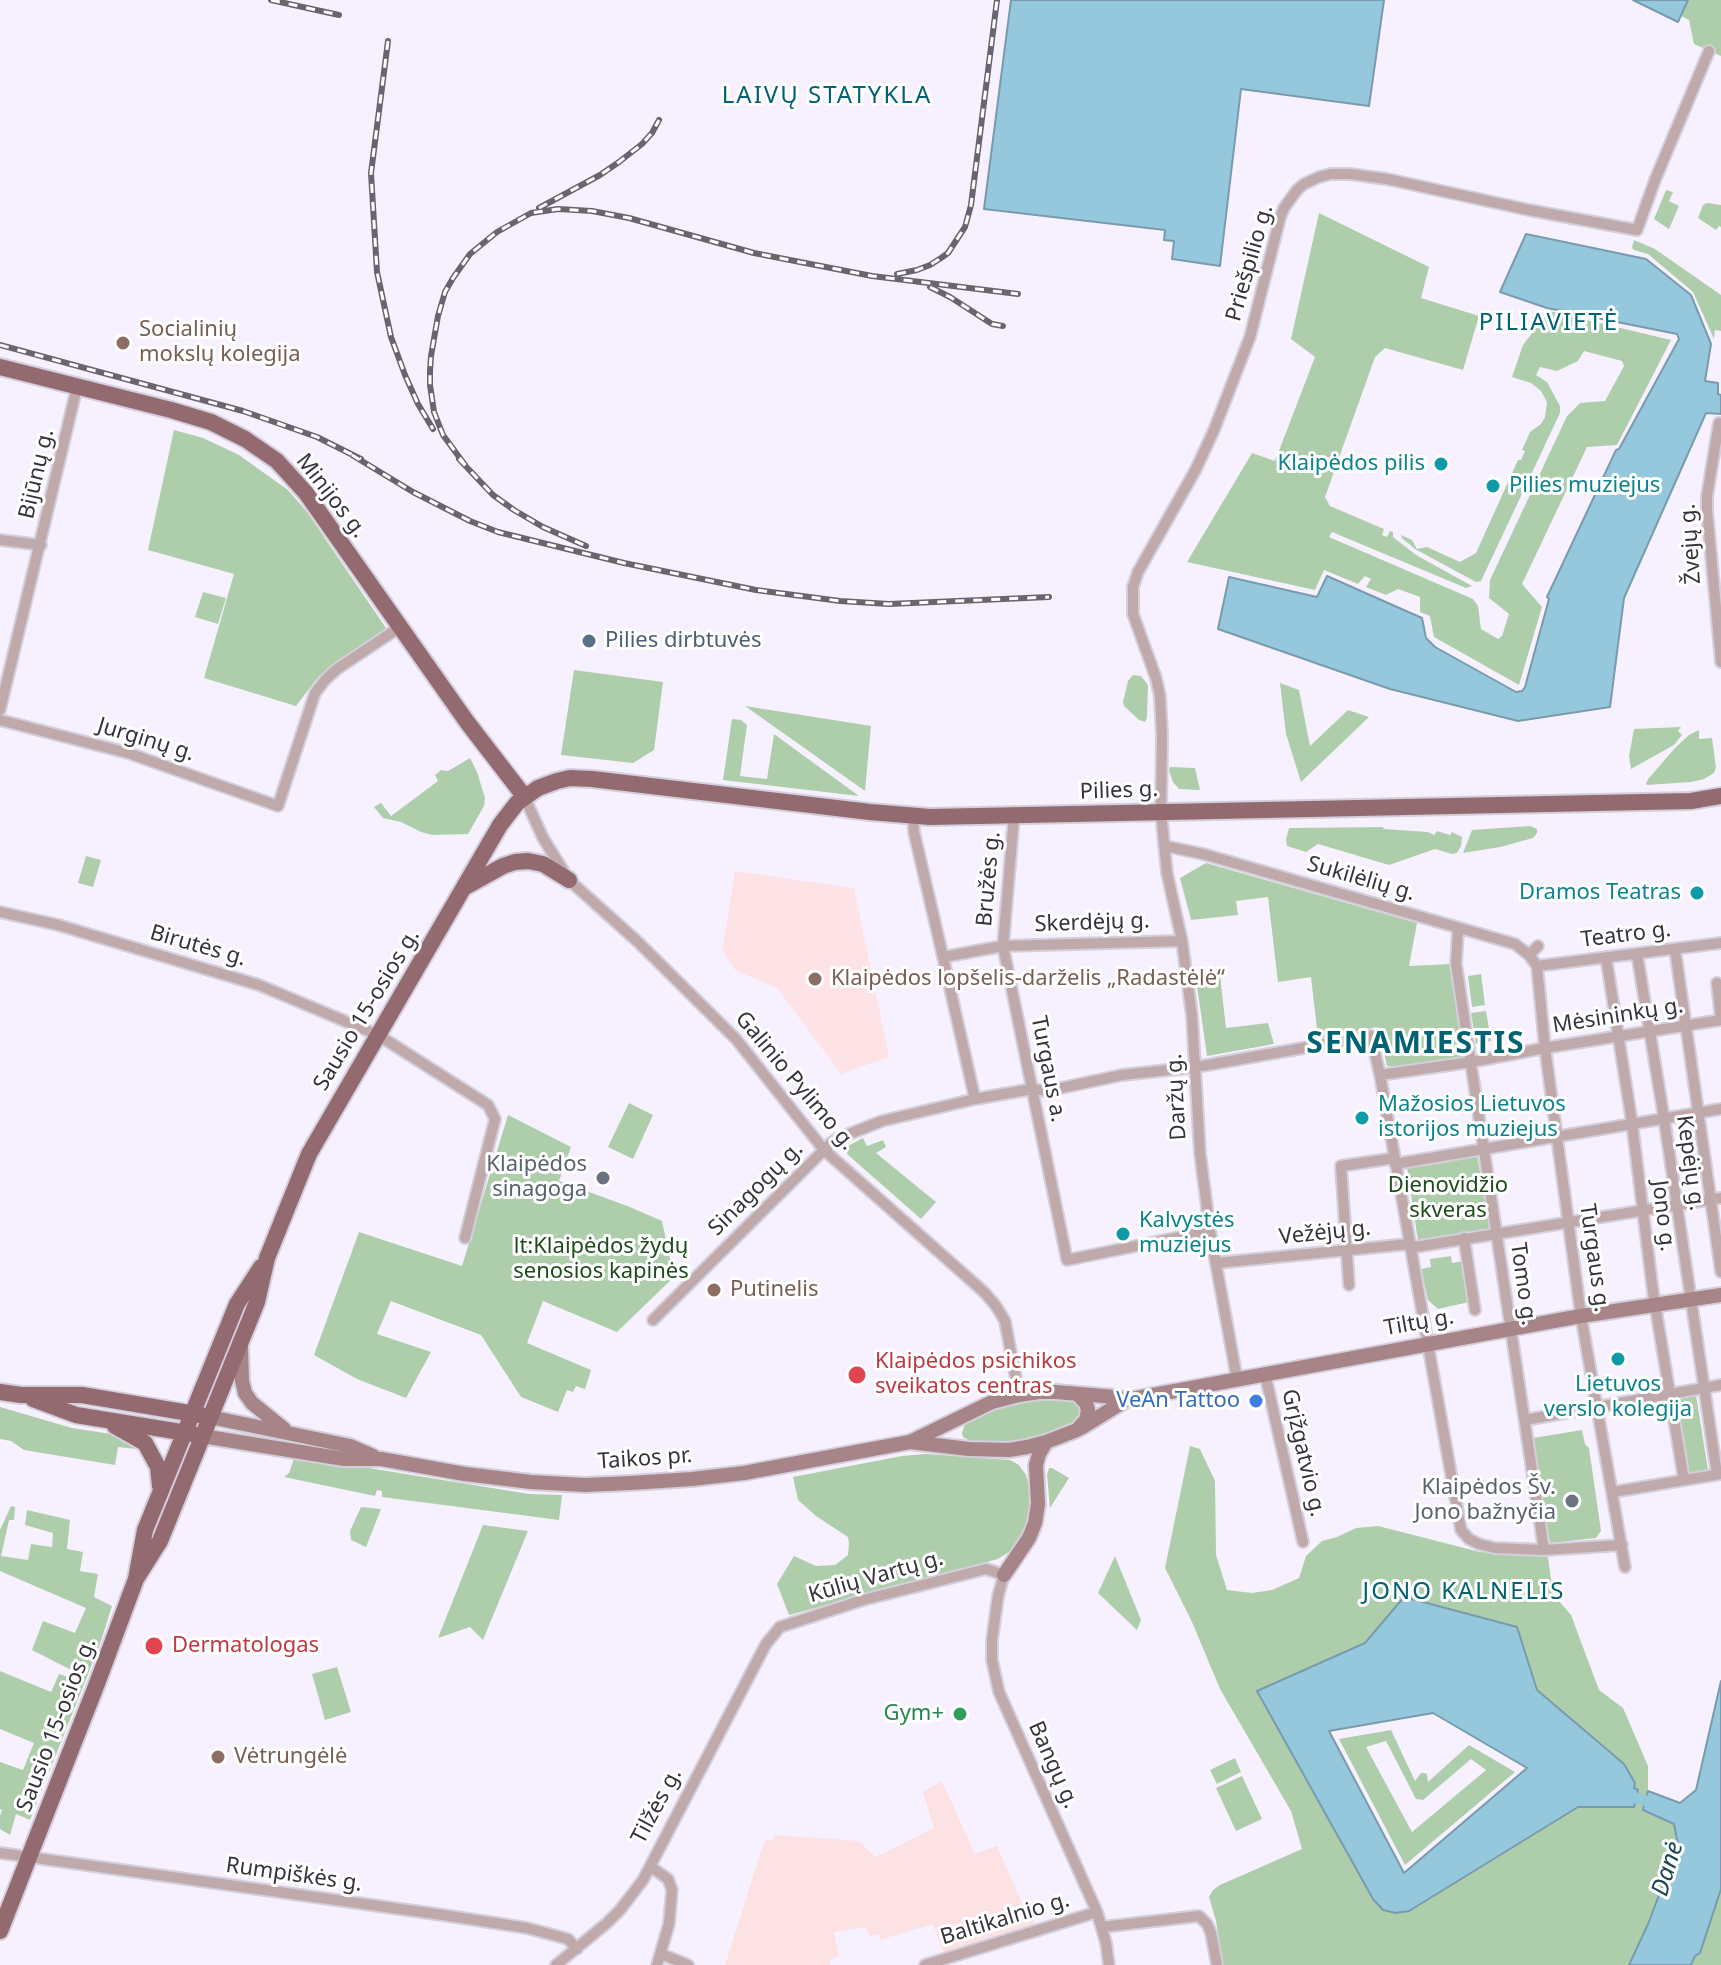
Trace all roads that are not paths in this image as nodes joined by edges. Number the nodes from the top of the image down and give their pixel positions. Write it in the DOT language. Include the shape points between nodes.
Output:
graph roads {
  1 [pos="1709,51"];
  2 [pos="0,367"];
  3 [pos="77,387"];
  4 [pos="1719,423"];
  5 [pos="0,540"];
  6 [pos="41,545"];
  7 [pos="400,627"];
  8 [pos="1721,662"];
  9 [pos="0,710"];
  10 [pos="0,720"];
  11 [pos="524,796"];
  12 [pos="1721,796"];
  13 [pos="1161,812"];
  14 [pos="913,816"];
  15 [pos="1014,816"];
  16 [pos="1165,846"];
  17 [pos="569,880"];
  18 [pos="466,887"];
  19 [pos="0,912"];
  20 [pos="1458,929"];
  21 [pos="1182,941"];
  22 [pos="1721,943"];
  23 [pos="1003,946"];
  24 [pos="1538,946"];
  25 [pos="1675,949"];
  26 [pos="1637,954"];
  27 [pos="1529,955"];
  28 [pos="943,957"];
  29 [pos="1606,957"];
  30 [pos="1537,966"];
  31 [pos="1717,983"];
  32 [pos="1721,1020"];
  33 [pos="1687,1025"];
  34 [pos="1650,1031"];
  35 [pos="378,1035"];
  36 [pos="1618,1037"];
  37 [pos="1545,1048"];
  38 [pos="1471,1062"];
  39 [pos="1196,1067"];
  40 [pos="1380,1075"];
  41 [pos="1032,1089"];
  42 [pos="975,1099"];
  43 [pos="1721,1109"];
  44 [pos="1698,1113"];
  45 [pos="1664,1118"];
  46 [pos="1632,1123"];
  47 [pos="1558,1136"];
  48 [pos="1484,1148"];
  49 [pos="824,1150"];
  50 [pos="1395,1161"];
  51 [pos="1716,1199"];
  52 [pos="1676,1206"];
  53 [pos="1642,1211"];
  54 [pos="1568,1222"];
  55 [pos="1210,1231"];
  56 [pos="1496,1234"];
  57 [pos="465,1238"];
  58 [pos="1464,1238"];
  59 [pos="1409,1244"];
  60 [pos="1346,1251"];
  61 [pos="267,1258"];
  62 [pos="1217,1263"];
  63 [pos="1721,1272"];
  64 [pos="1349,1285"];
  65 [pos="1721,1295"];
  66 [pos="1690,1299"];
  67 [pos="1655,1305"];
  68 [pos="1475,1310"];
  69 [pos="1581,1316"];
  70 [pos="653,1320"];
  71 [pos="1509,1329"];
  72 [pos="242,1338"];
  73 [pos="1427,1344"];
  74 [pos="1265,1374"];
  75 [pos="1237,1379"];
  76 [pos="1721,1385"];
  77 [pos="1705,1388"];
  78 [pos="0,1392"];
  79 [pos="1077,1394"];
  80 [pos="1670,1394"];
  81 [pos="21,1395"];
  82 [pos="1019,1395"];
  83 [pos="1126,1400"];
  84 [pos="1597,1407"];
  85 [pos="192,1413"];
  86 [pos="963,1416"];
  87 [pos="210,1417"];
  88 [pos="103,1419"];
  89 [pos="1525,1420"];
  90 [pos="1077,1430"];
  91 [pos="287,1432"];
  92 [pos="184,1433"];
  93 [pos="202,1436"];
  94 [pos="910,1442"];
  95 [pos="1046,1442"];
  96 [pos="969,1449"];
  97 [pos="1009,1450"];
  98 [pos="381,1459"];
  99 [pos="1719,1474"];
  100 [pos="1684,1480"];
  101 [pos="1037,1485"];
  102 [pos="1613,1492"];
  103 [pos="159,1495"];
  104 [pos="1303,1542"];
  105 [pos="1622,1545"];
  106 [pos="1544,1550"];
  107 [pos="1625,1567"];
  108 [pos="1004,1575"];
  109 [pos="136,1579"];
  110 [pos="766,1644"];
  111 [pos="0,1853"];
  112 [pos="29,1858"];
  113 [pos="651,1867"];
  114 [pos="1097,1912"];
  115 [pos="1102,1927"];
  116 [pos="0,1931"];
  117 [pos="577,1949"];
  118 [pos="661,1954"];
  119 [pos="556,1965"];
  120 [pos="657,1965"];
  121 [pos="688,1965"];
  122 [pos="925,1965"];
  123 [pos="1109,1965"];
  124 [pos="1217,1965"];
  1 -- 13 [label="street, Priešpilio g." via="1637,230 1350,174 1319,177 1290,198 1236,377 1196,469 1133,587 1133,614 1160,696"];
  2 -- 3 [label="main road, Minijos g."];
  3 -- 6 [label="street, Bijūnų g."];
  3 -- 7 [label="main road, Minijos g." via="211,422 261,449 306,493"];
  4 -- 8 [label="street, Žvejų g." via="1707,511"];
  5 -- 6 [label="street"];
  6 -- 9 [label="street, Bijūnų g."];
  7 -- 10 [label="street, Jurginų g." via="337,669 315,693 278,806 128,753"];
  7 -- 11 [label="main road, Minijos g."];
  11 -- 14 [label="main road, Pilies g." via="557,781 592,779"];
  11 -- 17 [label="street, Galinio Pylimo g."];
  11 -- 18 [label="main road, Sausio 15-osios g." via="500,825"];
  12 -- 13 [label="main road, Pilies g." via="1691,801"];
  13 -- 15 [label="main road, Pilies g."];
  13 -- 16 [label="street, Daržų g."];
  14 -- 15 [label="main road, Pilies g."];
  14 -- 28 [label="street"];
  15 -- 23 [label="street, Bružės g."];
  16 -- 20 [label="street, Sukilėlių g."];
  16 -- 21 [label="street, Daržų g."];
  17 -- 18 [label="main road" via="528,861 503,866"];
  17 -- 49 [label="street, Galinio Pylimo g." via="736,1039"];
  18 -- 35 [label="main road, Sausio 15-osios g."];
  19 -- 35 [label="street, Birutės g." via="259,985"];
  20 -- 27 [label="street, Sukilėlių g." via="1515,944"];
  20 -- 38 [label="street, Tomo g." via="1456,964"];
  21 -- 23 [label="street, Skerdėjų g."];
  21 -- 39 [label="street, Daržų g."];
  22 -- 25 [label="street, Teatro g."];
  23 -- 28 [label="street"];
  23 -- 41 [label="street, Turgaus a."];
  24 -- 27 [label="street"];
  25 -- 26 [label="street, Teatro g."];
  25 -- 33 [label="street"];
  26 -- 29 [label="street, Teatro g."];
  26 -- 34 [label="street, Kepėjų g."];
  27 -- 30 [label="street"];
  28 -- 42 [label="street"];
  29 -- 30 [label="street, Teatro g."];
  29 -- 36 [label="street, Jono g."];
  30 -- 37 [label="street, Turgaus g."];
  31 -- 32 [label="street"];
  32 -- 33 [label="street, Mėsininkų g."];
  33 -- 34 [label="street, Mėsininkų g."];
  33 -- 44 [label="street"];
  34 -- 36 [label="street, Mėsininkų g."];
  34 -- 45 [label="street, Kepėjų g."];
  35 -- 57 [label="street, Birutės g." via="488,1105 495,1119"];
  35 -- 61 [label="main road, Sausio 15-osios g." via="309,1154"];
  36 -- 37 [label="street, Mėsininkų g."];
  36 -- 46 [label="street, Jono g."];
  37 -- 38 [label="street, Mėsininkų g."];
  37 -- 47 [label="street, Turgaus g."];
  38 -- 40 [label="street, Mėsininkų g."];
  38 -- 48 [label="street, Tomo g."];
  39 -- 40 [label="street, Sinagogų g." via="1371,1036"];
  39 -- 41 [label="street, Sinagogų g."];
  39 -- 55 [label="street, Daržų g."];
  40 -- 50 [label="street"];
  41 -- 42 [label="street, Sinagogų g."];
  41 -- 55 [label="street, Turgaus a." via="1067,1260"];
  42 -- 49 [label="street, Sinagogų g." via="882,1121 839,1138"];
  43 -- 44 [label="street"];
  44 -- 45 [label="street"];
  44 -- 51 [label="street"];
  45 -- 46 [label="street"];
  45 -- 52 [label="street, Kepėjų g."];
  46 -- 47 [label="street"];
  46 -- 53 [label="street, Jono g."];
  47 -- 48 [label="street"];
  47 -- 54 [label="street, Turgaus g."];
  48 -- 50 [label="street"];
  48 -- 56 [label="street, Tomo g."];
  49 -- 70 [label="street, Sinagogų g."];
  49 -- 82 [label="street, Galinio Pylimo g." via="996,1306 1005,1321"];
  50 -- 59 [label="street"];
  50 -- 60 [label="street" via="1341,1166"];
  51 -- 52 [label="street, Vežėjų g."];
  51 -- 63 [label="street"];
  52 -- 53 [label="street, Vežėjų g."];
  52 -- 66 [label="street, Kepėjų g."];
  53 -- 54 [label="street, Vežėjų g."];
  53 -- 67 [label="street, Jono g."];
  54 -- 56 [label="street, Vežėjų g."];
  54 -- 69 [label="street, Turgaus g."];
  55 -- 62 [label="street, Daržų g."];
  56 -- 58 [label="street, Vežėjų g."];
  56 -- 71 [label="street, Tomo g."];
  58 -- 59 [label="street, Vežėjų g."];
  58 -- 68 [label="street"];
  59 -- 60 [label="street, Vežėjų g."];
  59 -- 73 [label="street"];
  60 -- 62 [label="street, Vežėjų g."];
  60 -- 64 [label="street"];
  61 -- 72 [label="main road, Sausio 15-osios g."];
  61 -- 85 [label="main road, Sausio 15-osios g." via="237,1304"];
  62 -- 75 [label="street, Daržų g."];
  65 -- 66 [label="street, Tiltų g."];
  66 -- 67 [label="street, Tiltų g."];
  66 -- 77 [label="street, Kepėjų g."];
  67 -- 69 [label="street, Tiltų g."];
  67 -- 80 [label="street, Jono g."];
  69 -- 71 [label="street, Tiltų g."];
  69 -- 84 [label="street, Turgaus g."];
  71 -- 73 [label="street, Tiltų g."];
  71 -- 89 [label="street, Tomo g."];
  72 -- 87 [label="main road, Sausio 15-osios g."];
  72 -- 91 [label="street" via="245,1393"];
  73 -- 74 [label="street, Tiltų g."];
  73 -- 106 [label="street" via="1461,1530 1469,1539 1495,1548"];
  74 -- 75 [label="street, Tiltų g."];
  74 -- 104 [label="street, Grįžgatvio g."];
  75 -- 83 [label="street, Tiltų g."];
  76 -- 77 [label="street"];
  77 -- 80 [label="street"];
  77 -- 99 [label="street, Kepėjų g."];
  78 -- 81 [label="main road, Taikos pr."];
  79 -- 82 [label="street, Tiltų g."];
  79 -- 83 [label="street, Tiltų g."];
  79 -- 90 [label="street" via="1088,1410"];
  80 -- 84 [label="street"];
  80 -- 100 [label="street, Jono g."];
  81 -- 85 [label="main road, Taikos pr." via="82,1395"];
  81 -- 88 [label="main road, Taikos pr."];
  82 -- 86 [label="street, Taikos pr."];
  83 -- 90 [label="street, Tiltų g."];
  84 -- 89 [label="street"];
  84 -- 102 [label="street, Turgaus g."];
  85 -- 87 [label="main road, Taikos pr."];
  85 -- 92 [label="main road, Sausio 15-osios g."];
  86 -- 94 [label="street, Taikos pr."];
  86 -- 96 [label="street" via="955,1435"];
  87 -- 91 [label="street, Taikos pr."];
  87 -- 93 [label="main road, Sausio 15-osios g."];
  88 -- 92 [label="main road, Taikos pr."];
  88 -- 103 [label="main road" via="145,1443 158,1467"];
  89 -- 106 [label="street, Tomo g."];
  90 -- 95 [label="street, Tiltų g."];
  91 -- 98 [label="street, Taikos pr."];
  92 -- 93 [label="main road, Taikos pr."];
  92 -- 103 [label="main road, Sausio 15-osios g."];
  93 -- 98 [label="street, Taikos pr." via="344,1459"];
  93 -- 109 [label="main road, Sausio 15-osios g." via="160,1541"];
  94 -- 96 [label="street, Taikos pr."];
  94 -- 98 [label="street, Taikos pr." via="744,1473 585,1485 465,1474"];
  95 -- 97 [label="street, Tiltų g."];
  95 -- 101 [label="street" via="1036,1465"];
  96 -- 97 [label="street, Taikos pr."];
  97 -- 101 [label="street" via="1028,1467"];
  99 -- 100 [label="street"];
  100 -- 102 [label="street"];
  101 -- 108 [label="street" via="1035,1523"];
  102 -- 105 [label="street, Turgaus g."];
  103 -- 109 [label="main road, Sausio 15-osios g." via="145,1530"];
  105 -- 106 [label="street"];
  105 -- 107 [label="street, Turgaus g."];
  108 -- 110 [label="street, Kūlių Vartų g." via="986,1569 863,1600 780,1627"];
  108 -- 114 [label="street, Bangų g." via="992,1640 999,1692"];
  109 -- 112 [label="main road, Sausio 15-osios g."];
  110 -- 113 [label="street, Tilžės g."];
  111 -- 112 [label="street, Rumpiškės g."];
  112 -- 116 [label="main road, Sausio 15-osios g."];
  112 -- 117 [label="street, Rumpiškės g." via="527,1928 568,1939"];
  113 -- 117 [label="street, Tilžės g." via="620,1910"];
  113 -- 118 [label="street" via="668,1879 672,1890"];
  114 -- 115 [label="street, Bangų g."];
  114 -- 122 [label="street, Baltikalnio g."];
  115 -- 123 [label="street, Bangų g."];
  115 -- 124 [label="street" via="1199,1916 1211,1933"];
  117 -- 119 [label="street, Tilžės g."];
  118 -- 120 [label="street"];
  118 -- 121 [label="street"];
}
